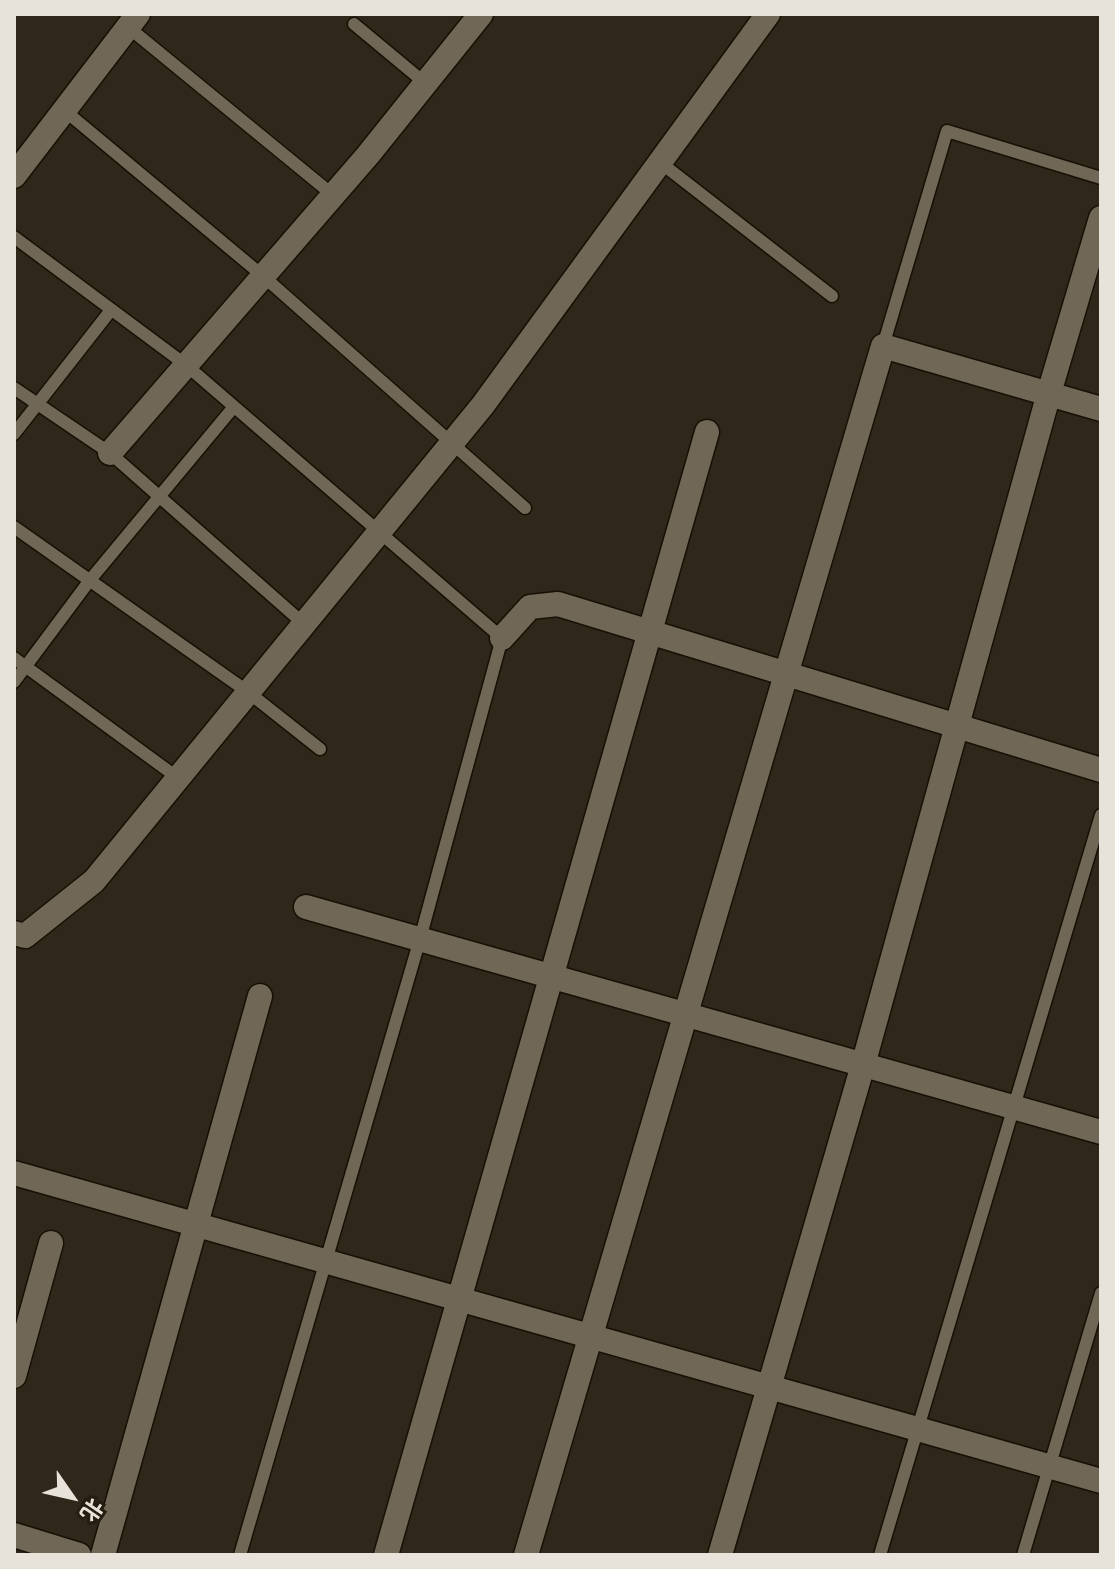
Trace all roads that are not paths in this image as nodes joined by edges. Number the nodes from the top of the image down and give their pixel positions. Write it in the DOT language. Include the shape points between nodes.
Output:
graph roads {
  1 [pos="481,14"];
  2 [pos="768,14"];
  3 [pos="133,21"];
  4 [pos="354,24"];
  5 [pos="425,83"];
  6 [pos="64,110"];
  7 [pos="661,163"];
  8 [pos="14,176"];
  9 [pos="1101,178"];
  10 [pos="333,195"];
  11 [pos="1101,218"];
  12 [pos="14,237"];
  13 [pos="263,276"];
  14 [pos="832,296"];
  15 [pos="111,310"];
  16 [pos="883,346"];
  17 [pos="186,365"];
  18 [pos="14,388"];
  19 [pos="1049,393"];
  20 [pos="36,403"];
  21 [pos="232,409"];
  22 [pos="1101,409"];
  23 [pos="707,432"];
  24 [pos="14,434"];
  25 [pos="452,443"];
  26 [pos="110,453"];
  27 [pos="157,498"];
  28 [pos="525,508"];
  29 [pos="14,527"];
  30 [pos="379,533"];
  31 [pos="90,580"];
  32 [pos="304,624"];
  33 [pos="650,633"];
  34 [pos="502,638"];
  35 [pos="14,658"];
  36 [pos="25,666"];
  37 [pos="786,675"];
  38 [pos="14,682"];
  39 [pos="248,692"];
  40 [pos="956,726"];
  41 [pos="320,749"];
  42 [pos="1101,770"];
  43 [pos="178,778"];
  44 [pos="1101,815"];
  45 [pos="306,907"];
  46 [pos="14,933"];
  47 [pos="420,939"];
  48 [pos="552,976"];
  49 [pos="260,996"];
  50 [pos="686,1014"];
  51 [pos="863,1065"];
  52 [pos="1014,1107"];
  53 [pos="1101,1132"];
  54 [pos="14,1173"];
  55 [pos="194,1225"];
  56 [pos="51,1243"];
  57 [pos="326,1263"];
  58 [pos="1101,1293"];
  59 [pos="459,1301"];
  60 [pos="590,1339"];
  61 [pos="14,1376"];
  62 [pos="768,1390"];
  63 [pos="917,1431"];
  64 [pos="1051,1467"];
  65 [pos="1101,1481"];
  66 [pos="14,1535"];
  67 [pos="1028,1553"];
  68 [pos="79,1555"];
  69 [pos="103,1555"];
  70 [pos="240,1555"];
  71 [pos="386,1555"];
  72 [pos="526,1555"];
  73 [pos="720,1555"];
  74 [pos="880,1555"];
  1 -- 5 [label="street"];
  2 -- 7 [label="street"];
  3 -- 6 [label="street"];
  3 -- 10 [label="lane"];
  4 -- 5 [label="lane"];
  5 -- 10 [label="street"];
  6 -- 8 [label="street"];
  6 -- 13 [label="lane"];
  7 -- 14 [label="lane"];
  7 -- 25 [label="street"];
  9 -- 16 [label="lane" via="947,131"];
  10 -- 13 [label="street"];
  11 -- 19 [label="street"];
  12 -- 15 [label="lane"];
  13 -- 17 [label="street"];
  13 -- 25 [label="lane"];
  15 -- 17 [label="lane"];
  15 -- 20 [label="lane"];
  16 -- 19 [label="street"];
  16 -- 37 [label="street"];
  17 -- 21 [label="lane"];
  17 -- 26 [label="street"];
  18 -- 20 [label="lane"];
  19 -- 22 [label="street"];
  19 -- 40 [label="street"];
  20 -- 24 [label="lane"];
  20 -- 26 [label="lane"];
  21 -- 27 [label="lane"];
  21 -- 30 [label="lane"];
  23 -- 33 [label="street"];
  25 -- 28 [label="lane"];
  25 -- 30 [label="street"];
  26 -- 27 [label="lane"];
  27 -- 31 [label="lane"];
  27 -- 32 [label="lane"];
  29 -- 31 [label="lane"];
  30 -- 32 [label="street"];
  30 -- 34 [label="lane"];
  31 -- 36 [label="lane"];
  31 -- 39 [label="lane"];
  32 -- 39 [label="street"];
  33 -- 34 [label="street" via="558,604 530,607"];
  33 -- 37 [label="street"];
  33 -- 48 [label="street"];
  34 -- 47 [label="lane"];
  35 -- 36 [label="lane"];
  36 -- 38 [label="lane"];
  36 -- 43 [label="lane"];
  37 -- 40 [label="street"];
  37 -- 50 [label="street"];
  39 -- 41 [label="lane"];
  39 -- 43 [label="street"];
  40 -- 42 [label="street"];
  40 -- 51 [label="street"];
  43 -- 46 [label="street" via="94,881 25,936"];
  44 -- 52 [label="lane"];
  45 -- 47 [label="street"];
  47 -- 48 [label="street"];
  47 -- 57 [label="lane"];
  48 -- 50 [label="street"];
  48 -- 59 [label="street"];
  49 -- 55 [label="street"];
  50 -- 51 [label="street"];
  50 -- 60 [label="street"];
  51 -- 52 [label="street"];
  51 -- 62 [label="street"];
  52 -- 53 [label="street"];
  52 -- 63 [label="lane"];
  54 -- 55 [label="street"];
  55 -- 57 [label="street"];
  55 -- 69 [label="street"];
  56 -- 61 [label="street"];
  57 -- 59 [label="street"];
  57 -- 70 [label="lane"];
  58 -- 64 [label="lane"];
  59 -- 60 [label="street"];
  59 -- 71 [label="street"];
  60 -- 62 [label="street"];
  60 -- 72 [label="street"];
  62 -- 63 [label="street"];
  62 -- 73 [label="street"];
  63 -- 64 [label="street"];
  63 -- 74 [label="lane"];
  64 -- 65 [label="street"];
  64 -- 67 [label="lane"];
  66 -- 68 [label="street"];
}
